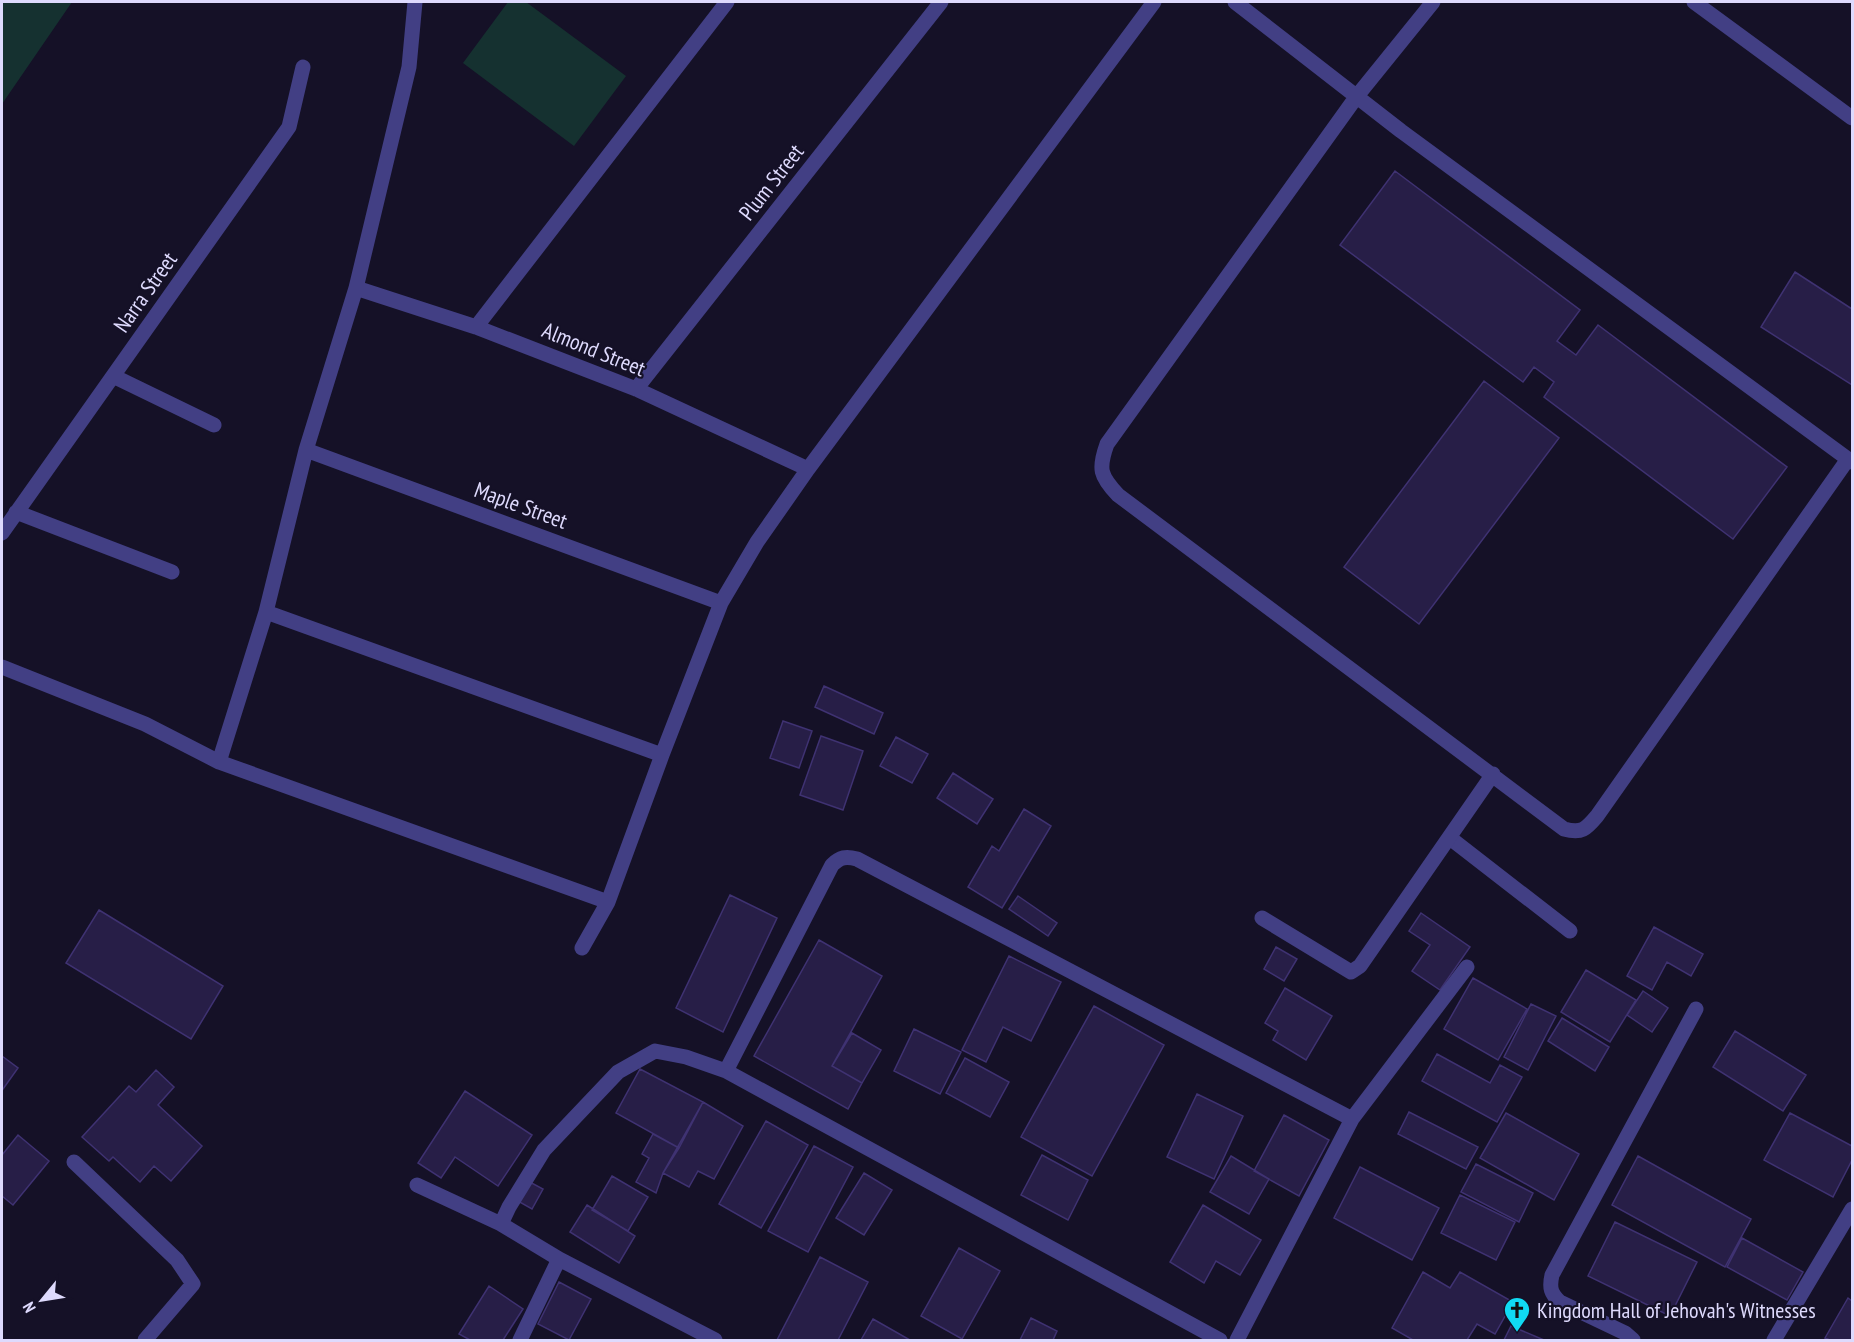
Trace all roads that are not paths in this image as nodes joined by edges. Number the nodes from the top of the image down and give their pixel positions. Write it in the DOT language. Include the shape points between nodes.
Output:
graph roads {
  1 [pos="415,2"];
  2 [pos="727,2"];
  3 [pos="941,2"];
  4 [pos="1154,2"];
  5 [pos="1235,2"];
  6 [pos="1433,2"];
  7 [pos="1694,2"];
  8 [pos="303,67"];
  9 [pos="1357,96"];
  10 [pos="1852,118"];
  11 [pos="356,288"];
  12 [pos="476,327"];
  13 [pos="113,376"];
  14 [pos="636,389"];
  15 [pos="214,425"];
  16 [pos="306,450"];
  17 [pos="1850,460"];
  18 [pos="808,469"];
  19 [pos="16,512"];
  20 [pos="2,533"];
  21 [pos="172,572"];
  22 [pos="721,603"];
  23 [pos="266,612"];
  24 [pos="2,667"];
  25 [pos="662,755"];
  26 [pos="219,762"];
  27 [pos="1493,774"];
  28 [pos="1450,838"];
  29 [pos="608,902"];
  30 [pos="1262,918"];
  31 [pos="1570,931"];
  32 [pos="582,948"];
  33 [pos="1467,967"];
  34 [pos="1696,1010"];
  35 [pos="726,1071"];
  36 [pos="1352,1119"];
  37 [pos="74,1162"];
  38 [pos="417,1185"];
  39 [pos="1852,1209"];
  40 [pos="501,1224"];
  41 [pos="559,1259"];
  42 [pos="145,1341"];
  43 [pos="520,1341"];
  44 [pos="715,1341"];
  45 [pos="1220,1341"];
  46 [pos="1237,1341"];
  47 [pos="1633,1341"];
  48 [pos="1774,1341"];
  1 -- 11 [label="street" via="409,67"];
  2 -- 12 [label="street"];
  3 -- 14 [label="street, Plum Street"];
  4 -- 18 [label="street"];
  5 -- 9 [label="street"];
  6 -- 9 [label="street"];
  7 -- 10 [label="street"];
  8 -- 13 [label="street, Narra Street" via="289,127"];
  9 -- 17 [label="street"];
  9 -- 27 [label="street" via="1107,444 1101,471 1118,495"];
  11 -- 12 [label="street, Almond Street"];
  11 -- 16 [label="street"];
  12 -- 14 [label="street, Almond Street"];
  13 -- 15 [label="street"];
  13 -- 19 [label="street, Narra Street"];
  14 -- 18 [label="street, Almond Street"];
  16 -- 22 [label="street, Maple Street"];
  16 -- 23 [label="street"];
  17 -- 27 [label="street" via="1587,828 1576,832 1564,829"];
  18 -- 22 [label="street"];
  19 -- 20 [label="street, Narra Street"];
  19 -- 21 [label="street"];
  22 -- 25 [label="street"];
  23 -- 25 [label="street"];
  23 -- 26 [label="street"];
  24 -- 26 [label="street" via="145,724"];
  25 -- 29 [label="street"];
  26 -- 29 [label="street"];
  27 -- 28 [label="street"];
  28 -- 30 [label="street" via="1360,966 1351,972"];
  28 -- 31 [label="street"];
  29 -- 32 [label="street"];
  33 -- 36 [label="street"];
  34 -- 47 [label="street" via="1552,1275 1550,1286 1560,1302 1625,1333"];
  35 -- 36 [label="street" via="832,865 848,856"];
  35 -- 40 [label="street" via="686,1057 655,1052 618,1072 544,1150"];
  35 -- 45 [label="street"];
  36 -- 46 [label="street"];
  37 -- 42 [label="street" via="177,1260 193,1284"];
  38 -- 40 [label="street"];
  39 -- 48 [label="street"];
  40 -- 41 [label="street"];
  41 -- 43 [label="street"];
  41 -- 44 [label="street"];
}
